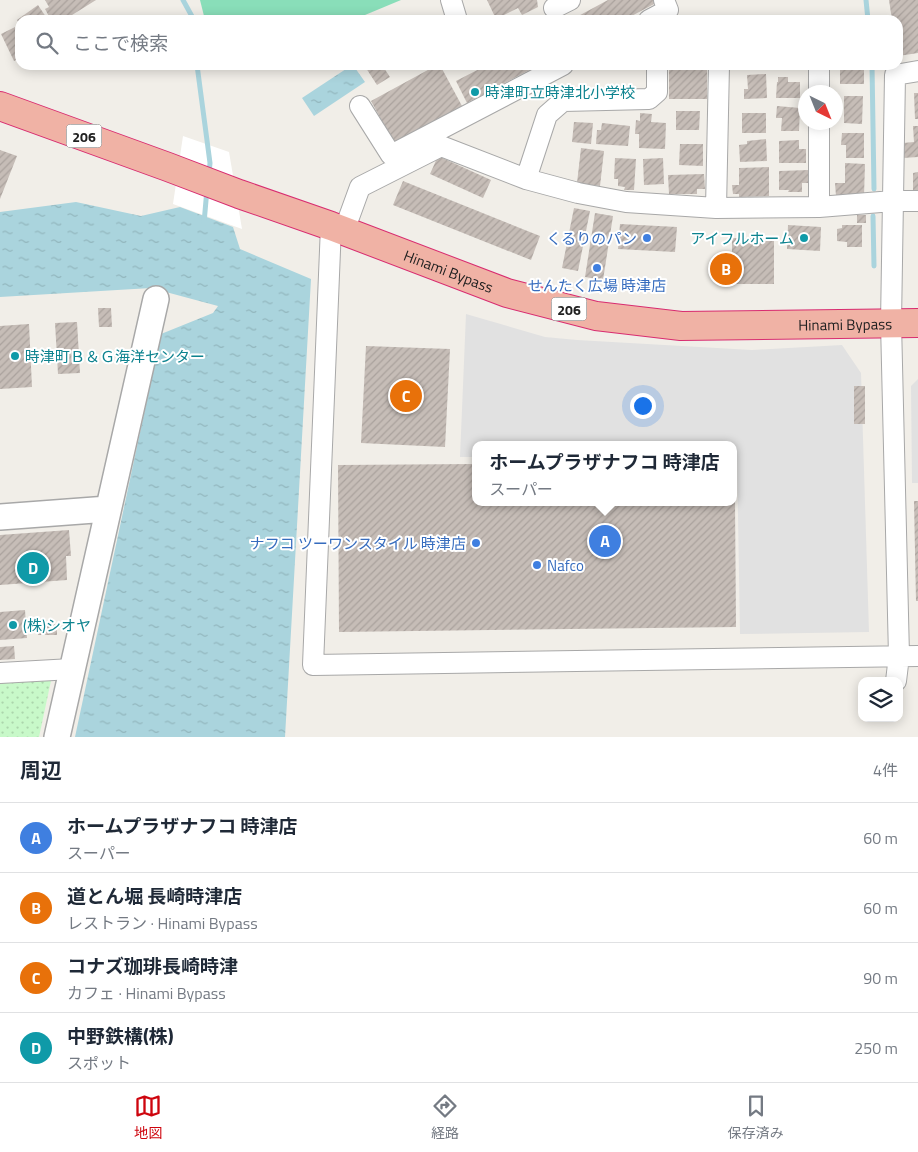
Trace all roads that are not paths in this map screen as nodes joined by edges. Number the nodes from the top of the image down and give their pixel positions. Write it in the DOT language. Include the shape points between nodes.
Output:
graph roads {
  1 [pos="451,0"];
  2 [pos="664,0"];
  3 [pos="456,15"];
  4 [pos="658,15"];
  5 [pos="553,70"];
  6 [pos="657,70"];
  7 [pos="719,70"];
  8 [pos="820,70"];
  9 [pos="918,72"];
  10 [pos="820,85"];
  11 [pos="0,106"];
  12 [pos="360,106"];
  13 [pos="819,130"];
  14 [pos="526,179"];
  15 [pos="893,201"];
  16 [pos="918,201"];
  17 [pos="819,207"];
  18 [pos="716,208"];
  19 [pos="338,228"];
  20 [pos="156,299"];
  21 [pos="891,323"];
  22 [pos="918,323"];
  23 [pos="108,509"];
  24 [pos="0,517"];
  25 [pos="909,656"];
  26 [pos="72,669"];
  27 [pos="0,673"];
  28 [pos="898,677"];
  29 [pos="57,737"];
  1 -- 3 [label="street"];
  2 -- 4 [label="street" via="668,10"];
  5 -- 12 [label="street" via="390,156"];
  6 -- 14 [label="street" via="657,92 649,99 563,101 547,115"];
  7 -- 18 [label="street"];
  8 -- 10 [label="street"];
  9 -- 15 [label="street" via="895,76"];
  11 -- 19 [label="highway, Hinami Bypass / 206"];
  13 -- 17 [label="street"];
  14 -- 18 [label="street" via="626,202"];
  14 -- 19 [label="street" via="441,146 360,187"];
  15 -- 16 [label="street"];
  15 -- 17 [label="street"];
  15 -- 21 [label="street"];
  17 -- 18 [label="street"];
  19 -- 21 [label="highway, Hinami Bypass / 206" via="507,293 596,316 681,326"];
  19 -- 25 [label="street" via="312,665"];
  20 -- 23 [label="street"];
  21 -- 22 [label="highway, Hinami Bypass / 206"];
  21 -- 25 [label="street"];
  23 -- 24 [label="street"];
  23 -- 26 [label="street"];
  25 -- 28 [label="street"];
  26 -- 27 [label="street"];
  26 -- 29 [label="street"];
}
